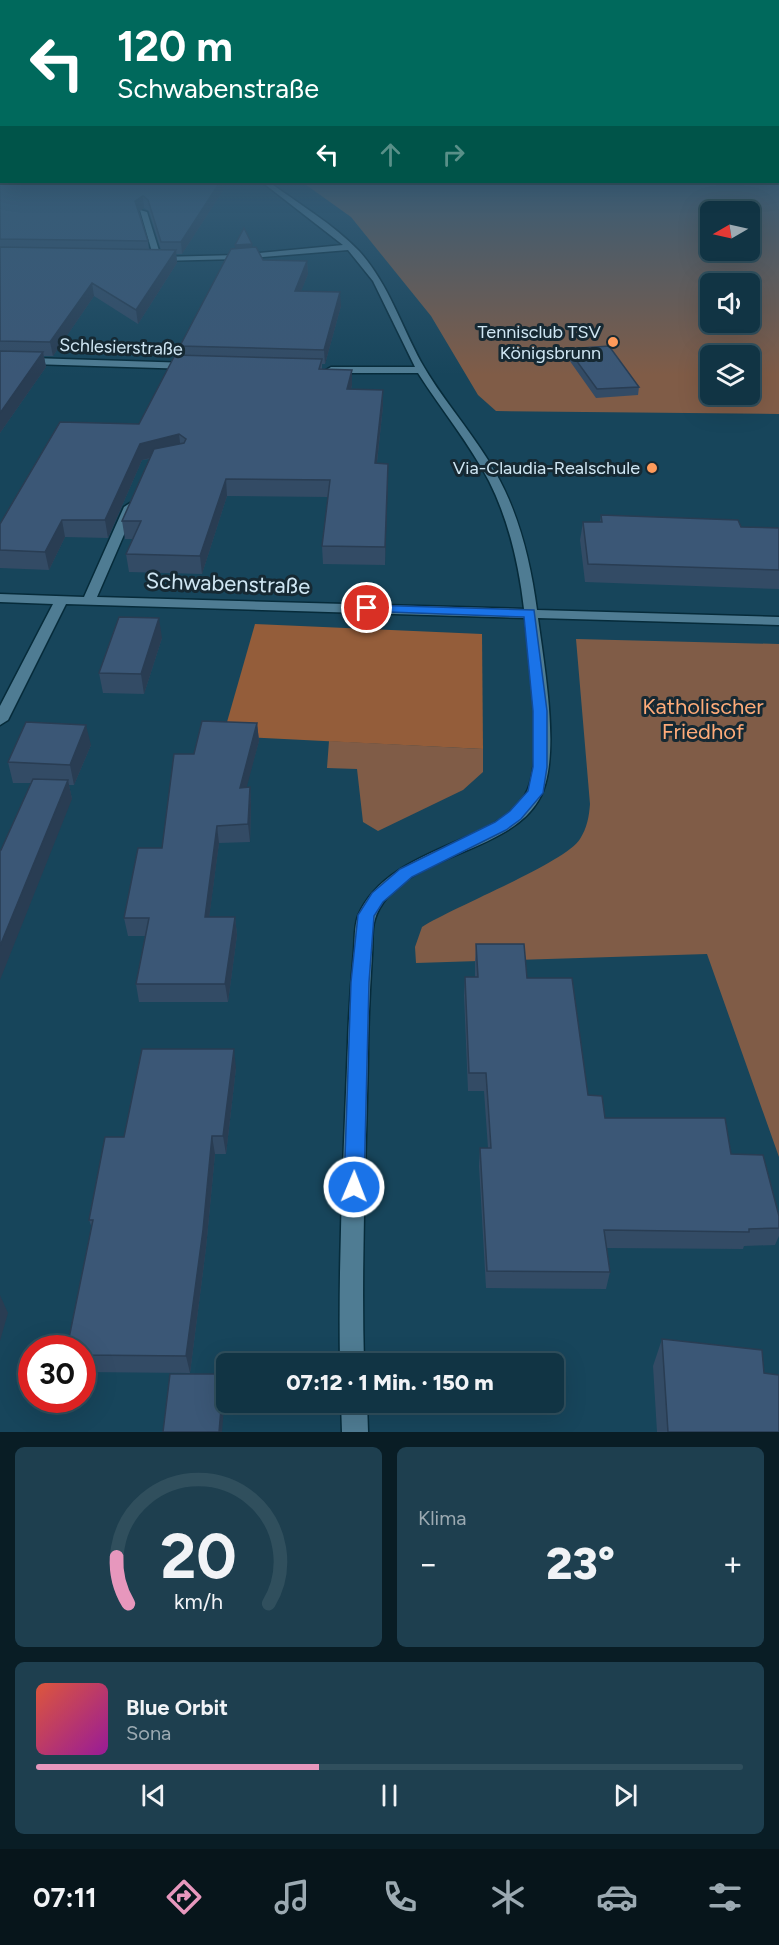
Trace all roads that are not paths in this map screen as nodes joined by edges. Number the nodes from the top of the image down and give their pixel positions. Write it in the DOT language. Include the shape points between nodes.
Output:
graph roads {
  1 [pos="153,242"];
  2 [pos="343,242"];
  3 [pos="350,247"];
  4 [pos="146,259"];
  5 [pos="158,259"];
  6 [pos="0,360"];
  7 [pos="207,366"];
  8 [pos="319,370"];
  9 [pos="421,370"];
  10 [pos="136,494"];
  11 [pos="0,598"];
  12 [pos="62,599"];
  13 [pos="89,600"];
  14 [pos="529,613"];
  15 [pos="779,621"];
  16 [pos="0,720"];
  17 [pos="352,1353"];
  18 [pos="354,1413"];
  19 [pos="355,1432"];
  1 -- 5 [label="street"];
  2 -- 3 [label="street"];
  3 -- 5 [label="street"];
  3 -- 9 [label="street" via="376,278"];
  4 -- 5 [label="street"];
  6 -- 7 [label="street, Schlesierstraße"];
  8 -- 9 [label="street"];
  9 -- 14 [label="street" via="479,454 511,517"];
  10 -- 13 [label="street"];
  11 -- 12 [label="street, Schwabenstraße"];
  12 -- 13 [label="street, Schwabenstraße"];
  12 -- 16 [label="street"];
  13 -- 14 [label="street, Schwabenstraße"];
  14 -- 15 [label="street, Schwabenstraße"];
  14 -- 17 [label="street" via="540,711 540,767 535,793 501,826 406,873 377,898 366,915 360,982"];
  18 -- 19 [label="street"];
}
